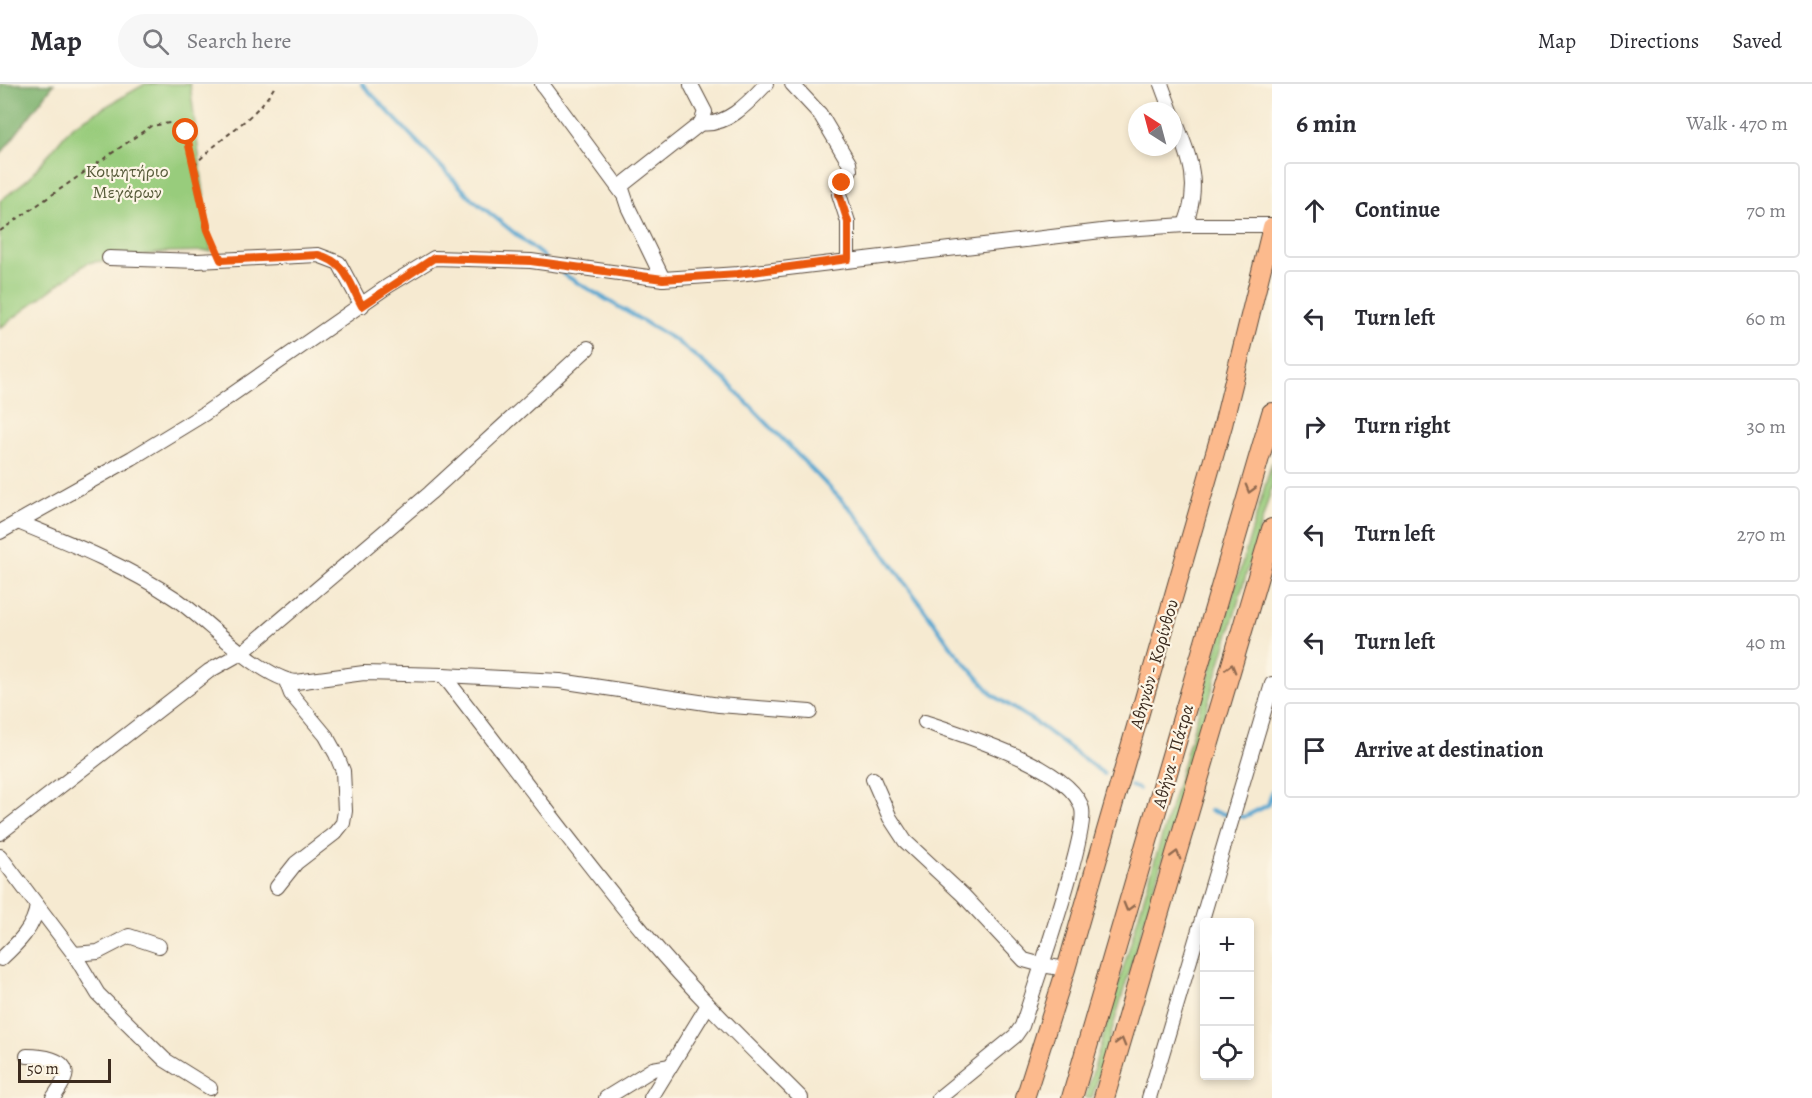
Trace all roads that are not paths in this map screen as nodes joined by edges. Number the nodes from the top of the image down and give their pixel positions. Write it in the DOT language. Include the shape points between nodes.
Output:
graph roads {
  1 [pos="543,84"];
  2 [pos="766,84"];
  3 [pos="792,84"];
  4 [pos="1161,84"];
  5 [pos="691,85"];
  6 [pos="1168,102"];
  7 [pos="701,123"];
  8 [pos="1182,139"];
  9 [pos="623,194"];
  10 [pos="1185,225"];
  11 [pos="1272,226"];
  12 [pos="109,258"];
  13 [pos="848,259"];
  14 [pos="663,279"];
  15 [pos="362,306"];
  16 [pos="588,348"];
  17 [pos="1272,413"];
  18 [pos="18,522"];
  19 [pos="1272,528"];
  20 [pos="0,532"];
  21 [pos="243,652"];
  22 [pos="442,675"];
  23 [pos="286,681"];
  24 [pos="1272,684"];
  25 [pos="810,712"];
  26 [pos="925,722"];
  27 [pos="873,779"];
  28 [pos="0,833"];
  29 [pos="0,856"];
  30 [pos="277,887"];
  31 [pos="37,905"];
  32 [pos="159,946"];
  33 [pos="74,954"];
  34 [pos="1,960"];
  35 [pos="1042,965"];
  36 [pos="1066,969"];
  37 [pos="708,1005"];
  38 [pos="27,1056"];
  39 [pos="670,1066"];
  40 [pos="210,1088"];
  41 [pos="53,1098"];
  42 [pos="606,1098"];
  43 [pos="651,1098"];
  44 [pos="801,1098"];
  45 [pos="939,1098"];
  46 [pos="1025,1098"];
  47 [pos="1072,1098"];
  48 [pos="1104,1098"];
  49 [pos="1149,1098"];
  1 -- 9 [label="street"];
  2 -- 7 [label="street" via="724,120 714,125"];
  3 -- 13 [label="street" via="820,114 849,163 850,170 839,194 848,222"];
  4 -- 6 [label="street"];
  5 -- 7 [label="street" via="705,112"];
  7 -- 9 [label="street" via="627,179 621,186"];
  8 -- 10 [label="street" via="1194,180 1194,200"];
  9 -- 14 [label="street"];
  10 -- 11 [label="street"];
  10 -- 13 [label="street"];
  11 -- 36 [label="main road, Αθηνών - Κορίνθου" via="1223,425"];
  12 -- 15 [label="street" via="221,260 318,255 339,263"];
  13 -- 14 [label="street" via="738,274"];
  14 -- 15 [label="street" via="531,261 434,258"];
  15 -- 18 [label="street" via="204,414"];
  16 -- 21 [label="street" via="430,493"];
  17 -- 47 [label="highway, Αθήνα - Πάτρα, one-way"];
  18 -- 20 [label="street"];
  18 -- 21 [label="street" via="129,571 176,600"];
  48 -- 19 [label="highway, Αθήνα - Πάτρα, one-way"];
  21 -- 23 [label="street"];
  21 -- 28 [label="street" via="209,671"];
  22 -- 23 [label="street" via="364,673"];
  22 -- 25 [label="street" via="560,681 719,705"];
  22 -- 37 [label="street" via="594,872"];
  23 -- 30 [label="street" via="291,694 336,754 343,771 345,811 343,823 335,833 296,863"];
  24 -- 49 [label="street"];
  26 -- 35 [label="street" via="1053,774 1078,796 1083,822"];
  27 -- 35 [label="street" via="904,841 963,895 1024,960"];
  29 -- 31 [label="street"];
  31 -- 33 [label="street"];
  31 -- 34 [label="street" via="28,929"];
  32 -- 33 [label="street" via="129,936 98,952"];
  33 -- 40 [label="street" via="98,994 116,1012 165,1060"];
  35 -- 36 [label="street"];
  35 -- 45 [label="street" via="1015,1036"];
  36 -- 46 [label="main road, Αθηνών - Κορίνθου"];
  37 -- 39 [label="street"];
  37 -- 44 [label="street"];
  38 -- 41 [label="street" via="46,1057 65,1071"];
  39 -- 42 [label="street" via="653,1069"];
  39 -- 43 [label="street"];
}
